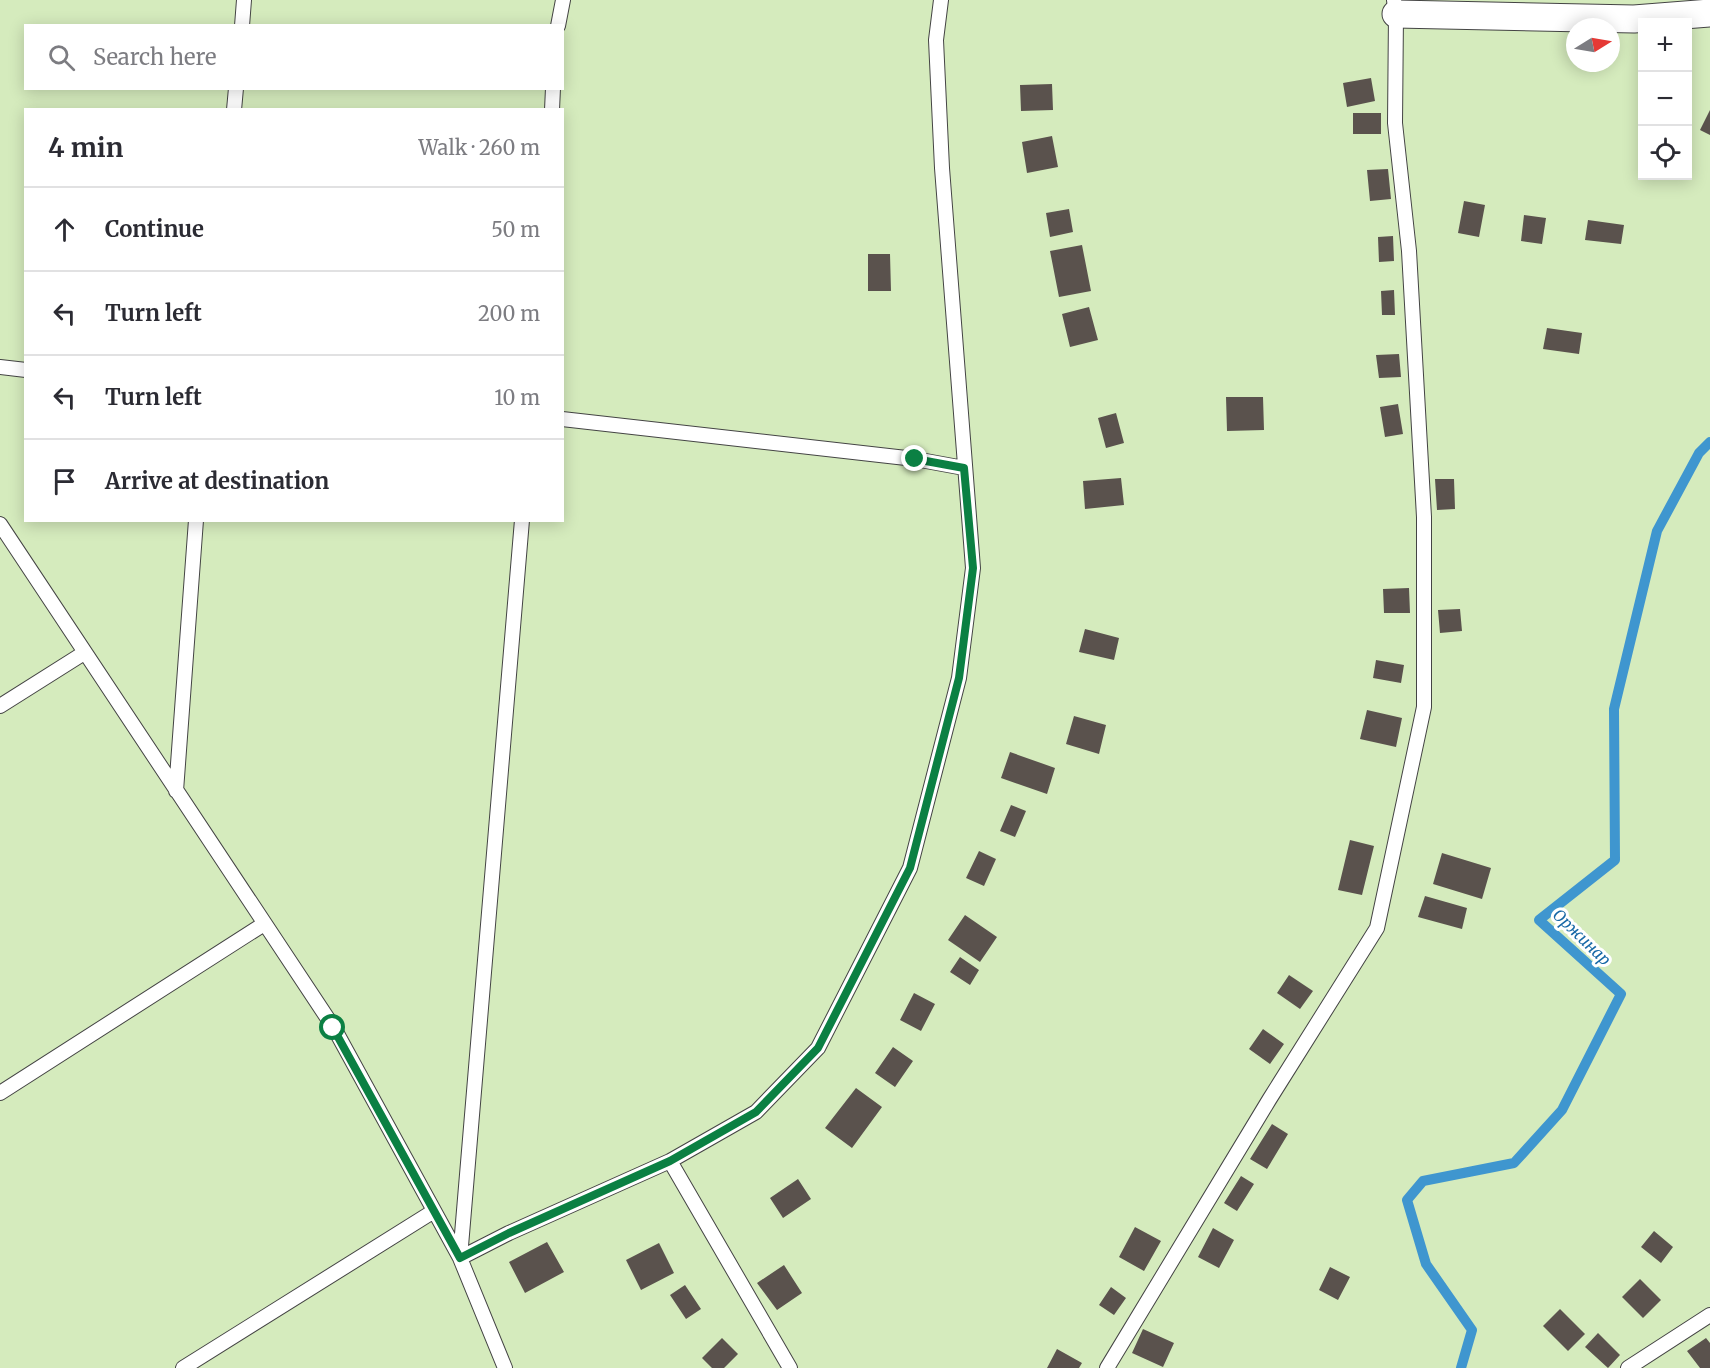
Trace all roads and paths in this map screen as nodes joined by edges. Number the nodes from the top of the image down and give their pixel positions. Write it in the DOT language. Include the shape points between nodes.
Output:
graph roads {
  1 [pos="244,0"];
  2 [pos="563,0"];
  3 [pos="941,0"];
  4 [pos="1395,7"];
  5 [pos="1710,14"];
  6 [pos="242,24"];
  7 [pos="558,24"];
  8 [pos="236,90"];
  9 [pos="554,90"];
  10 [pos="234,108"];
  11 [pos="552,108"];
  12 [pos="0,367"];
  13 [pos="24,370"];
  14 [pos="564,419"];
  15 [pos="964,468"];
  16 [pos="196,522"];
  17 [pos="522,522"];
  18 [pos="0,524"];
  19 [pos="84,653"];
  20 [pos="0,706"];
  21 [pos="176,791"];
  22 [pos="264,924"];
  23 [pos="0,1093"];
  24 [pos="670,1161"];
  25 [pos="434,1211"];
  26 [pos="460,1258"];
  27 [pos="1710,1315"];
  28 [pos="183,1368"];
  29 [pos="505,1368"];
  30 [pos="790,1368"];
  31 [pos="1107,1368"];
  32 [pos="1628,1368"];
  1 -- 6 [label="lane"];
  2 -- 7 [label="lane"];
  3 -- 15 [label="lane" via="936,40 941,156"];
  4 -- 5 [label="street" via="1634,19"];
  4 -- 31 [label="lane" via="1395,123 1409,251 1424,517 1424,707 1380,916 1377,928"];
  8 -- 10 [label="lane"];
  9 -- 11 [label="lane"];
  12 -- 13 [label="lane"];
  14 -- 15 [label="lane" via="915,459"];
  15 -- 24 [label="lane" via="973,568 959,678 910,868 818,1048 756,1112"];
  16 -- 21 [label="lane"];
  17 -- 26 [label="lane"];
  18 -- 19 [label="lane"];
  19 -- 20 [label="lane"];
  19 -- 21 [label="lane"];
  21 -- 22 [label="lane"];
  22 -- 23 [label="lane"];
  22 -- 25 [label="lane" via="333,1028"];
  24 -- 26 [label="lane"];
  24 -- 30 [label="lane"];
  25 -- 26 [label="lane"];
  25 -- 28 [label="lane"];
  26 -- 29 [label="lane"];
  27 -- 32 [label="lane"];
}
